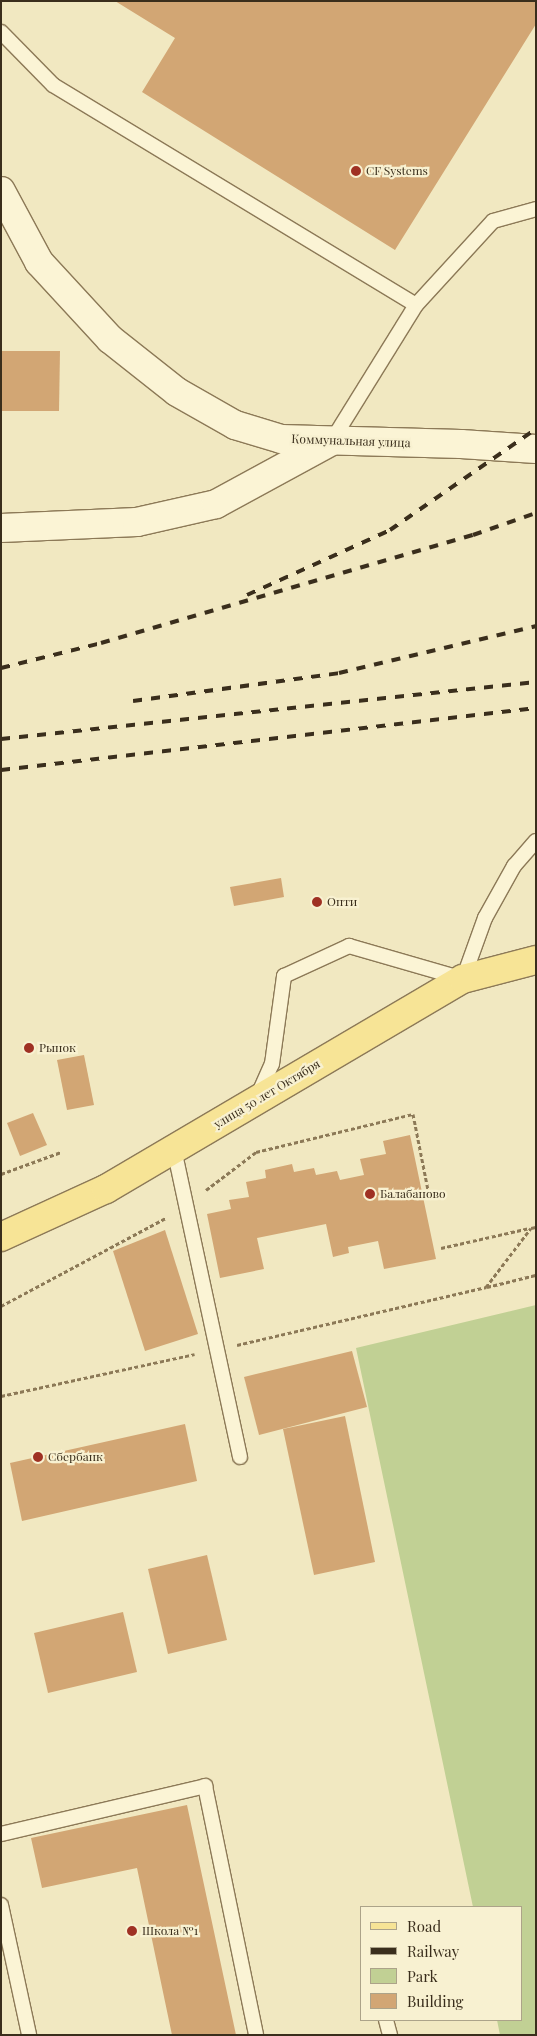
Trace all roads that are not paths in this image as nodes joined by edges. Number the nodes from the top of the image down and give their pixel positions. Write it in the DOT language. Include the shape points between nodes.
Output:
graph roads {
  1 [pos="1,32"];
  2 [pos="1,191"];
  3 [pos="536,209"];
  4 [pos="416,306"];
  5 [pos="330,442"];
  6 [pos="536,449"];
  7 [pos="1,528"];
  8 [pos="536,842"];
  9 [pos="536,960"];
  10 [pos="463,979"];
  11 [pos="256,1100"];
  12 [pos="174,1149"];
  13 [pos="1,1237"];
  14 [pos="240,1457"];
  15 [pos="1,1834"];
  16 [pos="1,1906"];
  17 [pos="386,2021"];
  18 [pos="29,2035"];
  19 [pos="256,2035"];
  20 [pos="390,2035"];
  1 -- 4 [label="lane" via="53,85"];
  2 -- 5 [label="street, Коммунальная улица" via="39,262 110,339 177,392 235,425 281,439"];
  3 -- 4 [label="lane" via="493,221"];
  4 -- 5 [label="lane"];
  5 -- 6 [label="street, Коммунальная улица"];
  5 -- 7 [label="street" via="216,504 137,522"];
  8 -- 10 [label="lane" via="514,866 485,918"];
  9 -- 10 [label="main road, улица 50 лет Октября"];
  10 -- 11 [label="main road, улица 50 лет Октября"];
  10 -- 11 [label="lane" via="349,946 284,976 272,1064"];
  11 -- 12 [label="main road, улица 50 лет Октября"];
  12 -- 13 [label="main road, улица 50 лет Октября" via="106,1189"];
  12 -- 14 [label="lane"];
  15 -- 19 [label="lane" via="205,1786"];
  16 -- 18 [label="lane"];
  17 -- 20 [label="lane"];
}
